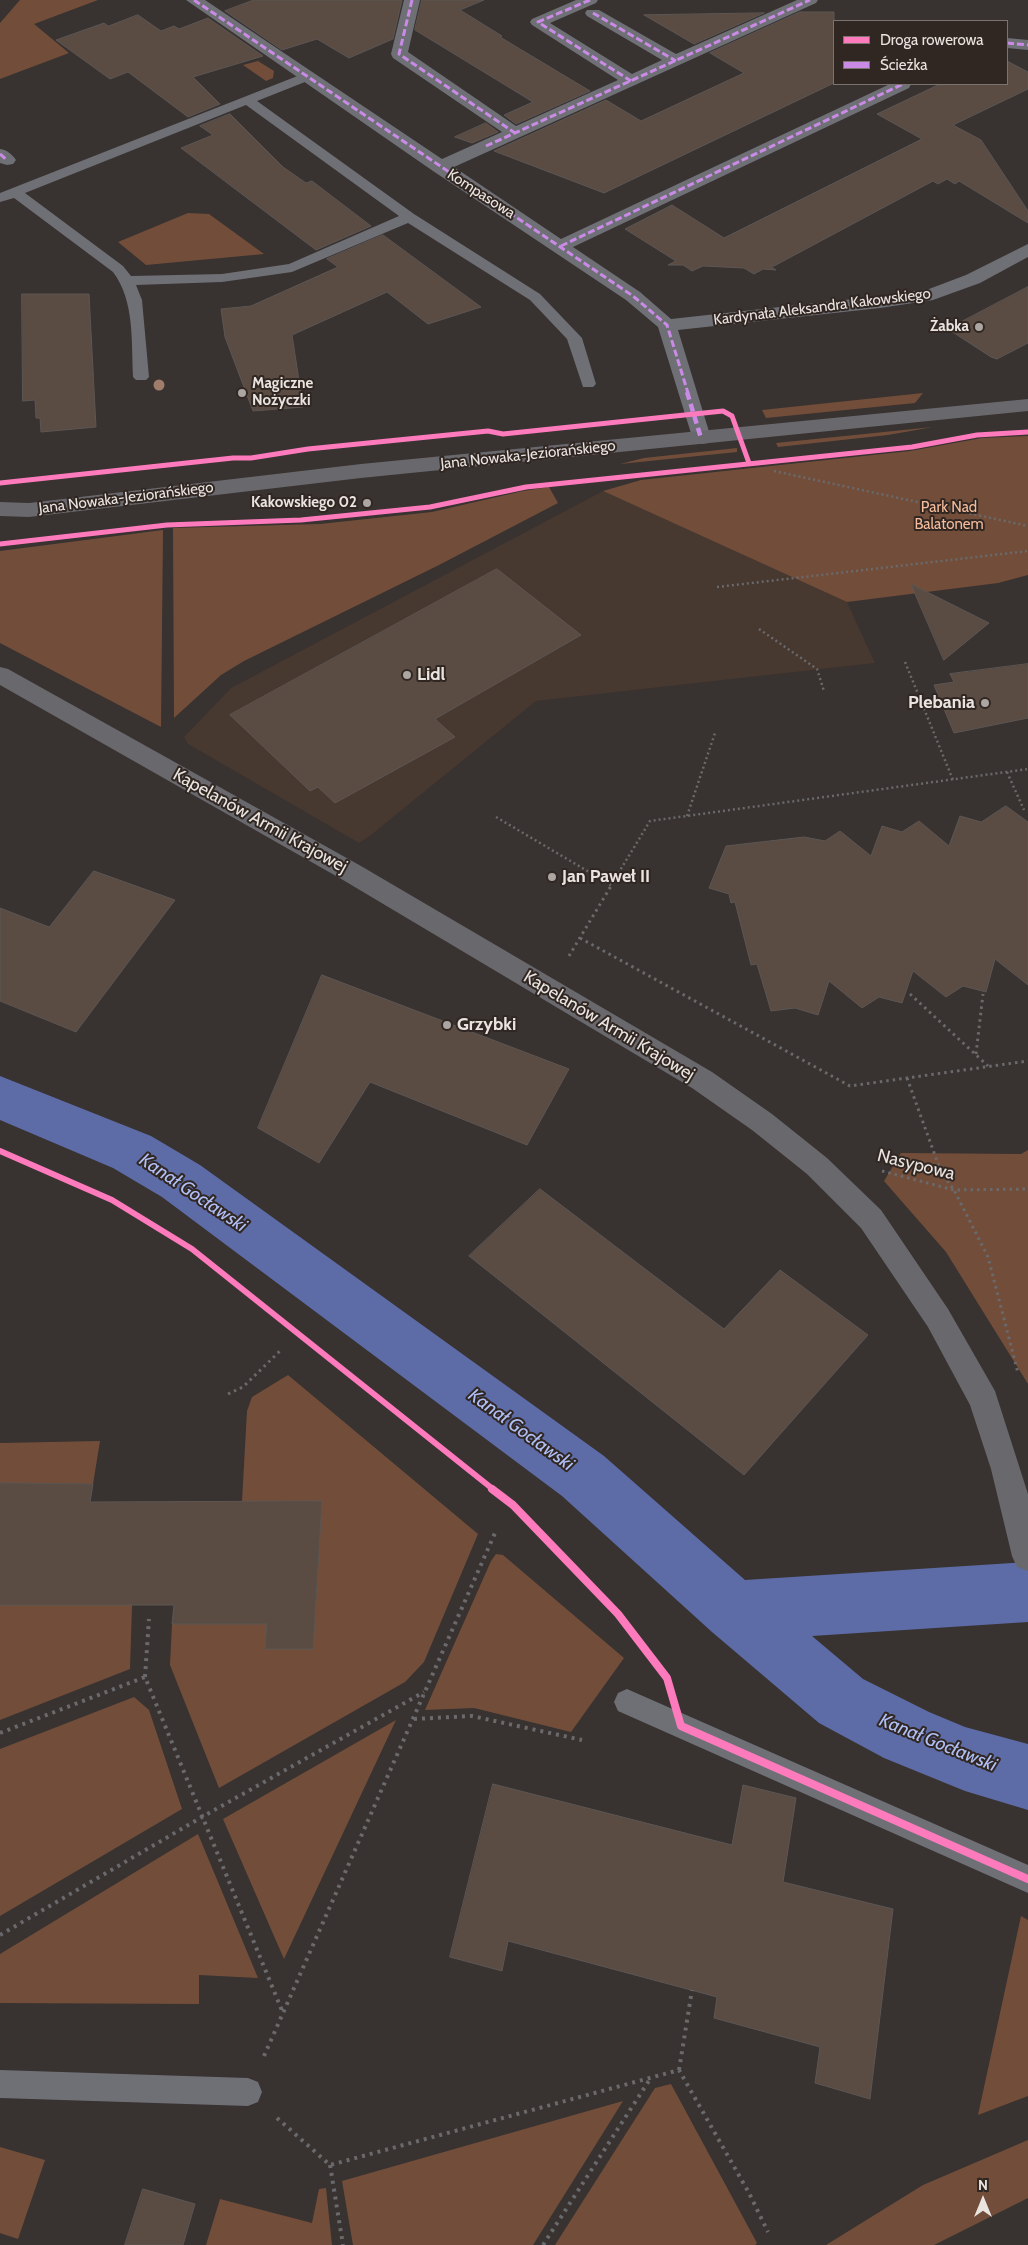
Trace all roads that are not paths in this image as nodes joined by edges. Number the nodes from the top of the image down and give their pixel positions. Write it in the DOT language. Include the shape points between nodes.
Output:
graph roads {
  1 [pos="194,0"];
  2 [pos="412,0"];
  3 [pos="810,0"];
  4 [pos="591,7"];
  5 [pos="1008,43"];
  6 [pos="1028,45"];
  7 [pos="676,61"];
  8 [pos="305,77"];
  9 [pos="631,81"];
  10 [pos="901,85"];
  11 [pos="248,100"];
  12 [pos="515,133"];
  13 [pos="439,167"];
  14 [pos="15,192"];
  15 [pos="0,198"];
  16 [pos="409,217"];
  17 [pos="561,246"];
  18 [pos="1028,250"];
  19 [pos="127,281"];
  20 [pos="667,326"];
  21 [pos="141,377"];
  22 [pos="588,384"];
  23 [pos="1028,404"];
  24 [pos="701,438"];
  25 [pos="0,509"];
  26 [pos="29,510"];
  27 [pos="0,520"];
  28 [pos="0,675"];
  29 [pos="1027,1554"];
  30 [pos="627,1702"];
  31 [pos="1028,1879"];
  32 [pos="0,2084"];
  33 [pos="248,2092"];
  1 -- 8 [label="street, Kompasowa"];
  2 -- 12 [label="street" via="399,54"];
  3 -- 7 [label="street"];
  4 -- 7 [label="street"];
  4 -- 9 [label="street" via="538,22"];
  5 -- 6 [label="street"];
  7 -- 9 [label="street"];
  8 -- 11 [label="lane"];
  8 -- 13 [label="street, Kompasowa"];
  9 -- 12 [label="street"];
  10 -- 17 [label="street"];
  11 -- 14 [label="lane"];
  11 -- 16 [label="lane"];
  12 -- 13 [label="street"];
  13 -- 17 [label="street, Kompasowa"];
  14 -- 15 [label="lane"];
  14 -- 19 [label="lane" via="118,269"];
  16 -- 19 [label="lane" via="292,268 222,278"];
  16 -- 22 [label="lane" via="534,297 574,338"];
  17 -- 20 [label="street, Kompasowa" via="633,296"];
  18 -- 20 [label="street, Kardynała Aleksandra Kakowskiego" via="973,279 933,294"];
  19 -- 21 [label="lane" via="135,300"];
  20 -- 24 [label="street"];
  23 -- 24 [label="street, Jana Nowaka-Jeziorańskiego"];
  24 -- 26 [label="street, Jana Nowaka-Jeziorańskiego" via="361,471"];
  25 -- 26 [label="street, Jana Nowaka-Jeziorańskiego"];
  26 -- 27 [label="street, Jana Nowaka-Jeziorańskiego"];
  28 -- 29 [label="street, Kapelanów Armii Krajowej" via="345,869 702,1080 817,1166 871,1219 943,1326 984,1401 1006,1469"];
  30 -- 31 [label="lane"];
  32 -- 33 [label="lane"];
}
